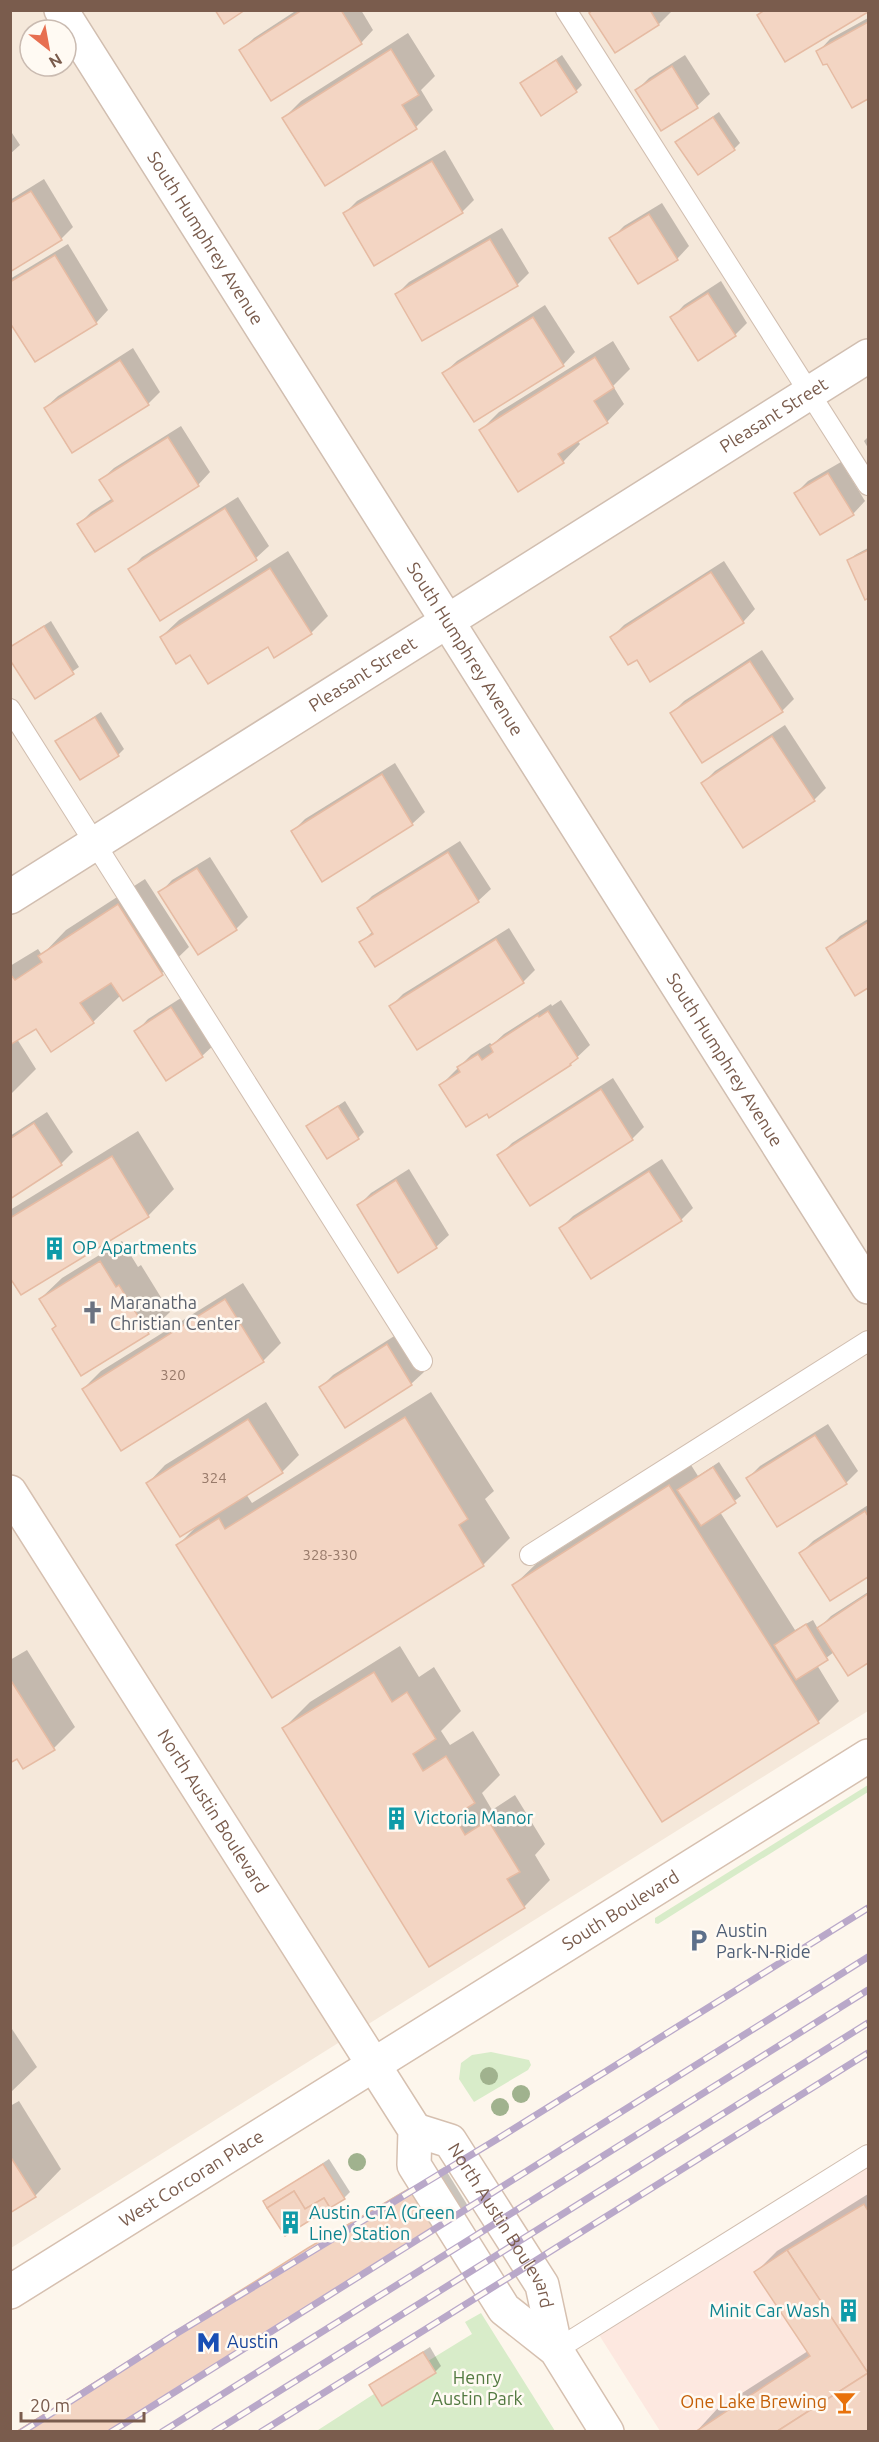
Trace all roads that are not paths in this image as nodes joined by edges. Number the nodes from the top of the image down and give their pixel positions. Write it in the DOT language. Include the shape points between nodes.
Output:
graph roads {
  1 [pos="61,10"];
  2 [pos="566,10"];
  3 [pos="868,356"];
  4 [pos="810,393"];
  5 [pos="868,485"];
  6 [pos="448,622"];
  7 [pos="10,709"];
  8 [pos="95,844"];
  9 [pos="10,897"];
  10 [pos="868,1287"];
  11 [pos="868,1341"];
  12 [pos="422,1361"];
  13 [pos="10,1492"];
  14 [pos="530,1555"];
  15 [pos="868,1756"];
  16 [pos="373,2064"];
  17 [pos="415,2130"];
  18 [pos="868,2155"];
  19 [pos="10,2292"];
  20 [pos="556,2350"];
  21 [pos="608,2432"];
  1 -- 6 [label="street, South Humphrey Avenue"];
  2 -- 4 [label="lane"];
  3 -- 4 [label="street, Pleasant Street"];
  4 -- 5 [label="lane"];
  4 -- 6 [label="street, Pleasant Street"];
  6 -- 8 [label="street, Pleasant Street"];
  6 -- 10 [label="street, South Humphrey Avenue"];
  7 -- 8 [label="lane"];
  8 -- 9 [label="street, Pleasant Street"];
  8 -- 12 [label="lane"];
  11 -- 14 [label="lane"];
  13 -- 16 [label="street, North Austin Boulevard"];
  15 -- 16 [label="street, South Boulevard"];
  16 -- 17 [label="street, North Austin Boulevard"];
  16 -- 19 [label="street, West Corcoran Place"];
  17 -- 20 [label="street, North Austin Boulevard" via="414,2164 504,2309"];
  17 -- 20 [label="street, North Austin Boulevard" via="450,2141 542,2285"];
  18 -- 20 [label="lane"];
  20 -- 21 [label="street, North Austin Boulevard"];
}
